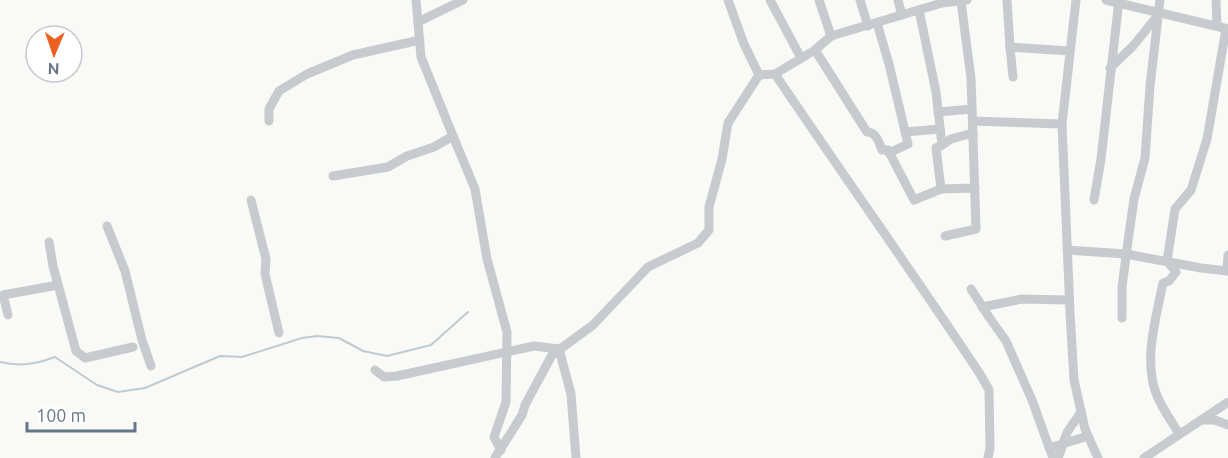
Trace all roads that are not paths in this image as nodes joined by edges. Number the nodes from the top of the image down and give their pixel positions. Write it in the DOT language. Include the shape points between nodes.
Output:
graph roads {
  1 [pos="416,0"];
  2 [pos="463,0"];
  3 [pos="728,0"];
  4 [pos="770,0"];
  5 [pos="819,0"];
  6 [pos="860,0"];
  7 [pos="898,0"];
  8 [pos="1007,0"];
  9 [pos="1076,0"];
  10 [pos="1106,0"];
  11 [pos="1160,0"];
  12 [pos="1216,0"];
  13 [pos="964,1"];
  14 [pos="1119,1"];
  15 [pos="942,2"];
  16 [pos="919,10"];
  17 [pos="1160,13"];
  18 [pos="902,15"];
  19 [pos="418,22"];
  20 [pos="872,24"];
  21 [pos="1224,28"];
  22 [pos="831,36"];
  23 [pos="420,40"];
  24 [pos="1010,47"];
  25 [pos="814,50"];
  26 [pos="1070,51"];
  27 [pos="801,58"];
  28 [pos="1110,68"];
  29 [pos="776,74"];
  30 [pos="759,75"];
  31 [pos="1013,77"];
  32 [pos="972,109"];
  33 [pos="938,112"];
  34 [pos="269,121"];
  35 [pos="973,121"];
  36 [pos="1062,123"];
  37 [pos="940,129"];
  38 [pos="905,132"];
  39 [pos="973,133"];
  40 [pos="453,136"];
  41 [pos="942,145"];
  42 [pos="889,153"];
  43 [pos="333,176"];
  44 [pos="975,188"];
  45 [pos="940,189"];
  46 [pos="251,200"];
  47 [pos="1094,200"];
  48 [pos="108,226"];
  49 [pos="945,236"];
  50 [pos="49,242"];
  51 [pos="1067,250"];
  52 [pos="1126,254"];
  53 [pos="1228,255"];
  54 [pos="1167,261"];
  55 [pos="1227,271"];
  56 [pos="58,285"];
  57 [pos="971,289"];
  58 [pos="1069,300"];
  59 [pos="982,307"];
  60 [pos="8,315"];
  61 [pos="1122,318"];
  62 [pos="279,333"];
  63 [pos="133,347"];
  64 [pos="559,350"];
  65 [pos="508,351"];
  66 [pos="151,366"];
  67 [pos="375,370"];
  68 [pos="1228,402"];
  69 [pos="1081,411"];
  70 [pos="1200,420"];
  71 [pos="1228,425"];
  72 [pos="1179,434"];
  73 [pos="1088,436"];
  74 [pos="1171,440"];
  75 [pos="1064,443"];
  76 [pos="1051,453"];
  77 [pos="498,454"];
  78 [pos="576,458"];
  79 [pos="988,458"];
  80 [pos="1058,458"];
  81 [pos="1098,458"];
  82 [pos="1144,458"];
  83 [pos="1151,458"];
  1 -- 19 [label="street"];
  2 -- 19 [label="street"];
  3 -- 30 [label="street"];
  4 -- 27 [label="street"];
  5 -- 22 [label="street"];
  6 -- 20 [label="street"];
  7 -- 18 [label="street"];
  8 -- 24 [label="street"];
  9 -- 26 [label="street"];
  10 -- 14 [label="street"];
  11 -- 17 [label="street"];
  12 -- 21 [label="street"];
  13 -- 15 [label="street"];
  13 -- 32 [label="street"];
  14 -- 17 [label="street"];
  14 -- 28 [label="street"];
  15 -- 16 [label="street"];
  16 -- 18 [label="street"];
  16 -- 33 [label="street"];
  17 -- 21 [label="street"];
  17 -- 28 [label="street"];
  17 -- 52 [label="street" via="1145,158"];
  18 -- 20 [label="street"];
  19 -- 23 [label="street"];
  20 -- 22 [label="street"];
  20 -- 38 [label="street"];
  21 -- 54 [label="street" via="1207,139 1191,190 1175,208"];
  22 -- 25 [label="street"];
  23 -- 34 [label="street" via="353,55 307,74 279,91 269,109"];
  23 -- 40 [label="street" via="421,57"];
  24 -- 26 [label="street"];
  24 -- 31 [label="street"];
  25 -- 27 [label="street"];
  25 -- 42 [label="street" via="867,132"];
  26 -- 36 [label="street"];
  27 -- 29 [label="street"];
  28 -- 47 [label="street"];
  29 -- 30 [label="street"];
  29 -- 79 [label="street" via="989,390"];
  30 -- 64 [label="street" via="728,123 709,207 709,230 698,243 648,267 593,325"];
  32 -- 33 [label="street"];
  32 -- 35 [label="street"];
  33 -- 37 [label="street"];
  35 -- 36 [label="street"];
  35 -- 39 [label="street"];
  36 -- 51 [label="street"];
  37 -- 38 [label="street"];
  37 -- 41 [label="street"];
  38 -- 42 [label="street" via="908,144"];
  39 -- 41 [label="street"];
  39 -- 44 [label="street"];
  40 -- 43 [label="street" via="388,167"];
  40 -- 65 [label="street" via="475,189"];
  41 -- 45 [label="street" via="936,148"];
  42 -- 45 [label="street" via="914,200"];
  44 -- 45 [label="street"];
  44 -- 49 [label="street" via="976,229"];
  46 -- 62 [label="street"];
  48 -- 66 [label="street" via="125,271"];
  50 -- 56 [label="street"];
  51 -- 52 [label="street"];
  51 -- 58 [label="street"];
  52 -- 54 [label="street"];
  52 -- 61 [label="street"];
  53 -- 55 [label="street"];
  54 -- 55 [label="street"];
  54 -- 72 [label="street" via="1176,272 1163,283 1150,367 1157,396"];
  56 -- 60 [label="street" via="3,295"];
  56 -- 63 [label="street" via="76,351 85,358"];
  57 -- 59 [label="street"];
  58 -- 59 [label="street" via="1022,298"];
  58 -- 69 [label="street" via="1074,380"];
  59 -- 76 [label="street" via="1006,340"];
  64 -- 65 [label="street" via="534,346"];
  64 -- 77 [label="street" via="552,355"];
  64 -- 78 [label="street" via="571,394"];
  65 -- 67 [label="street" via="398,376 384,377"];
  65 -- 77 [label="street" via="506,402 494,437"];
  68 -- 70 [label="street"];
  69 -- 73 [label="street"];
  69 -- 75 [label="street"];
  70 -- 71 [label="street"];
  70 -- 72 [label="street"];
  72 -- 74 [label="street"];
  73 -- 75 [label="street"];
  73 -- 81 [label="street"];
  74 -- 82 [label="street"];
  74 -- 83 [label="street"];
  75 -- 76 [label="street"];
  75 -- 80 [label="street"];
}
